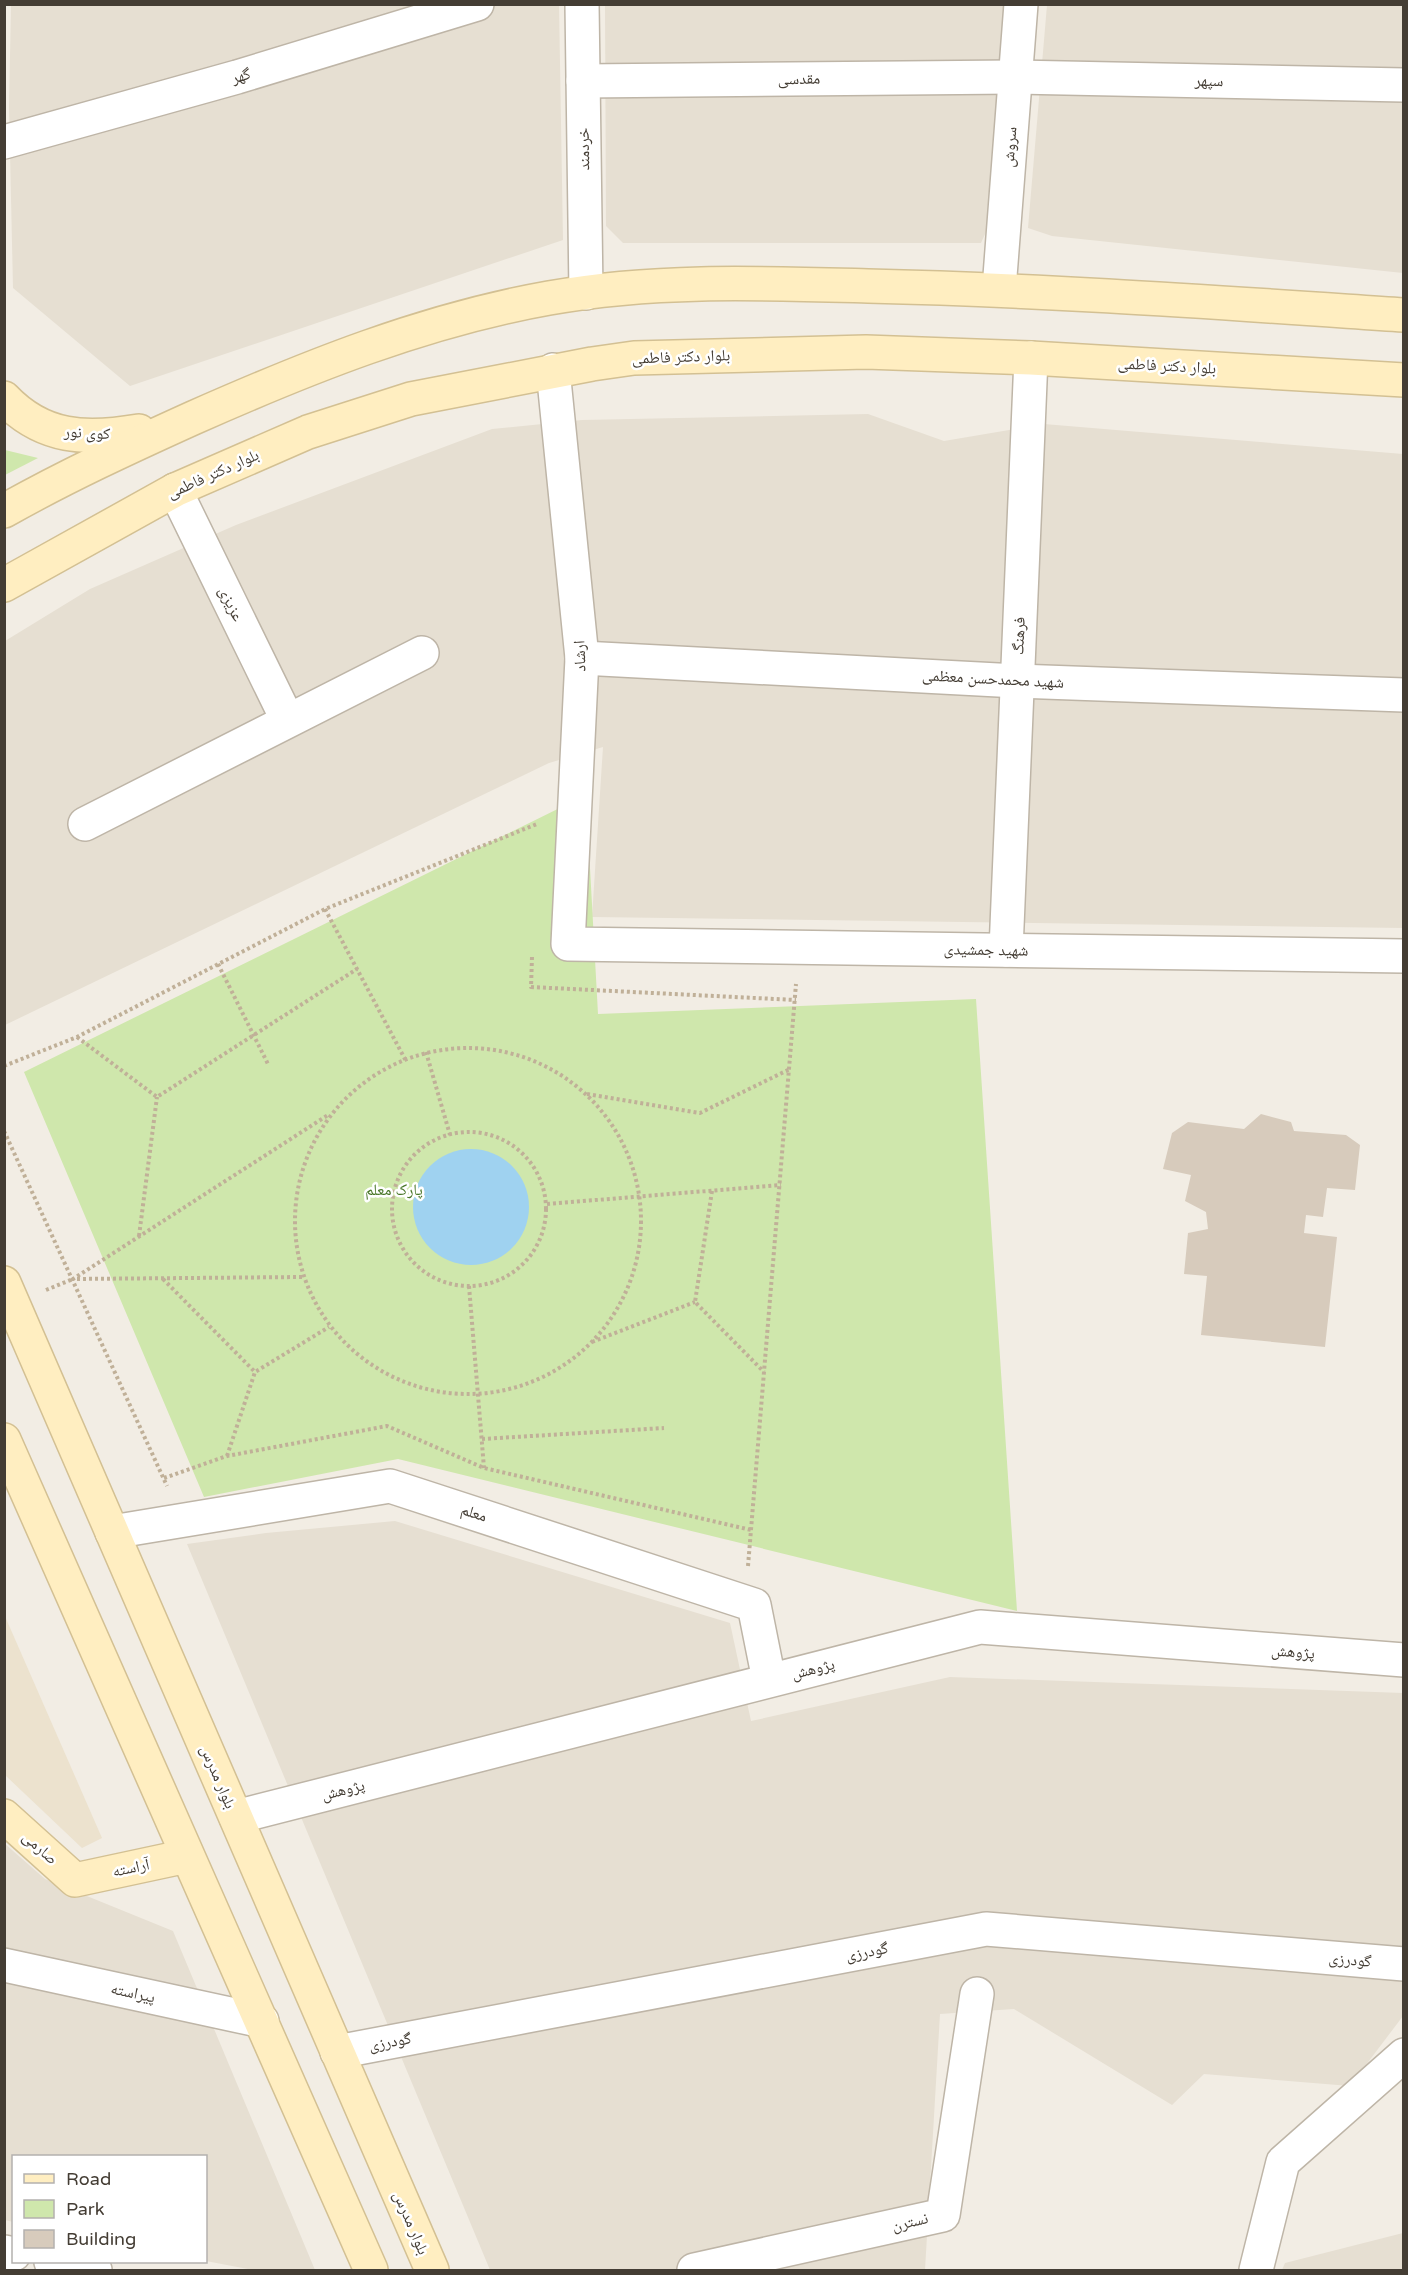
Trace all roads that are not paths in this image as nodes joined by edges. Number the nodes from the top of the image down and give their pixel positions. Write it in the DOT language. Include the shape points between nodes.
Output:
graph roads {
  1 [pos="477,4"];
  2 [pos="582,4"];
  3 [pos="1021,4"];
  4 [pos="1015,78"];
  5 [pos="583,81"];
  6 [pos="1404,85"];
  7 [pos="4,142"];
  8 [pos="999,289"];
  9 [pos="586,293"];
  10 [pos="1404,315"];
  11 [pos="1031,358"];
  12 [pos="553,370"];
  13 [pos="1404,380"];
  14 [pos="4,398"];
  15 [pos="179,424"];
  16 [pos="175,489"];
  17 [pos="4,511"];
  18 [pos="4,585"];
  19 [pos="422,653"];
  20 [pos="582,658"];
  21 [pos="1017,681"];
  22 [pos="1404,695"];
  23 [pos="287,719"];
  24 [pos="85,824"];
  25 [pos="568,944"];
  26 [pos="1006,950"];
  27 [pos="1404,956"];
  28 [pos="4,1283"];
  29 [pos="4,1440"];
  30 [pos="112,1532"];
  31 [pos="1404,1660"];
  32 [pos="770,1680"];
  33 [pos="4,1816"];
  34 [pos="236,1817"];
  35 [pos="187,1856"];
  36 [pos="75,1880"];
  37 [pos="1404,1964"];
  38 [pos="4,1965"];
  39 [pos="977,1994"];
  40 [pos="262,2021"];
  41 [pos="337,2052"];
  42 [pos="1404,2055"];
  43 [pos="56,2263"];
  44 [pos="95,2271"];
  45 [pos="371,2271"];
  46 [pos="432,2271"];
  47 [pos="694,2271"];
  48 [pos="1256,2271"];
  1 -- 7 [label="street, گهر"];
  2 -- 5 [label="street, خردمند"];
  3 -- 4 [label="street, سروش"];
  4 -- 5 [label="street, مقدسی"];
  4 -- 6 [label="street, سپهر"];
  4 -- 8 [label="street, سروش"];
  5 -- 9 [label="street, خردمند"];
  8 -- 9 [label="main road" via="686,283"];
  8 -- 10 [label="main road"];
  9 -- 15 [label="main road" via="460,317 274,382"];
  11 -- 12 [label="main road, بلوار دکتر فاطمی" via="819,354 634,358"];
  11 -- 13 [label="main road, بلوار دکتر فاطمی"];
  11 -- 21 [label="street, فرهنگ"];
  12 -- 16 [label="main road, بلوار دکتر فاطمی" via="411,399 308,432"];
  12 -- 20 [label="street, ارشاد"];
  14 -- 15 [label="main road, کوی نور" via="22,417 60,433 106,437"];
  15 -- 17 [label="main road" via="128,446"];
  16 -- 18 [label="main road, بلوار دکتر فاطمی"];
  16 -- 23 [label="street, عزیزی"];
  19 -- 23 [label="street"];
  20 -- 21 [label="street, شهید محمدحسن معظمی"];
  20 -- 25 [label="street, ارشاد"];
  21 -- 22 [label="street, شهید محمدحسن معظمی"];
  21 -- 26 [label="street, فرهنگ"];
  23 -- 24 [label="street"];
  25 -- 26 [label="street, شهید جمشیدی"];
  26 -- 27 [label="street, شهید جمشیدی"];
  28 -- 30 [label="main road, بلوار مدرس"];
  29 -- 35 [label="main road"];
  30 -- 32 [label="street, معلم" via="390,1486 754,1605"];
  30 -- 34 [label="main road, بلوار مدرس"];
  31 -- 32 [label="street, پژوهش" via="980,1627"];
  32 -- 34 [label="street, پژوهش"];
  33 -- 36 [label="main road, صارمی"];
  34 -- 41 [label="main road, بلوار مدرس"];
  35 -- 36 [label="main road, آراسته"];
  35 -- 40 [label="main road"];
  37 -- 41 [label="street, گودرزی" via="986,1929"];
  38 -- 40 [label="street, پیراسته"];
  39 -- 47 [label="street, نسترن" via="943,2215"];
  40 -- 45 [label="main road"];
  41 -- 46 [label="main road, بلوار مدرس"];
  42 -- 48 [label="street" via="1283,2162"];
  43 -- 44 [label="street"];
}
